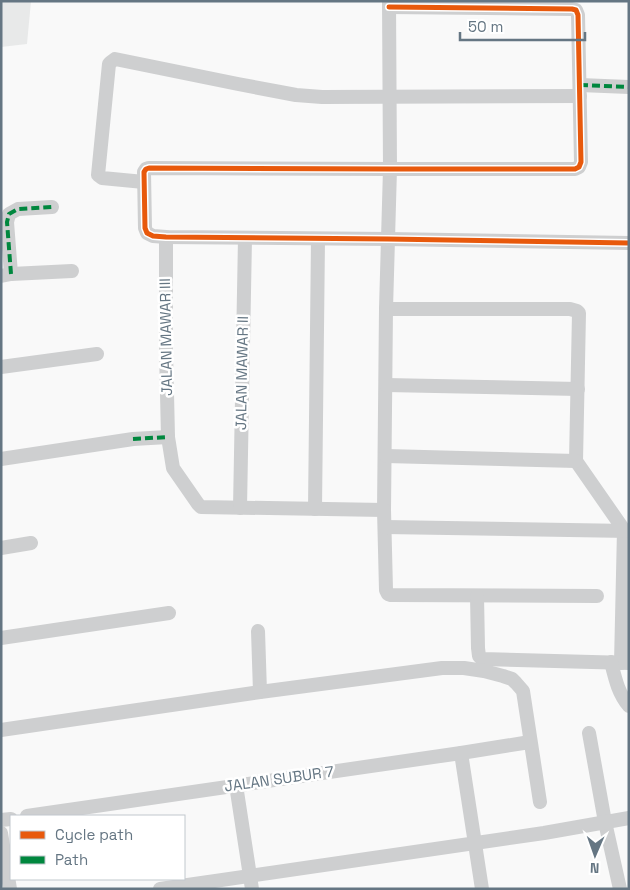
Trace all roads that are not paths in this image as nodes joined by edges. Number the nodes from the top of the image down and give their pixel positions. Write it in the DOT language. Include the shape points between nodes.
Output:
graph roads {
  1 [pos="389,4"];
  2 [pos="629,86"];
  3 [pos="580,90"];
  4 [pos="389,97"];
  5 [pos="390,169"];
  6 [pos="144,182"];
  7 [pos="52,207"];
  8 [pos="166,237"];
  9 [pos="245,238"];
  10 [pos="318,239"];
  11 [pos="388,239"];
  12 [pos="629,243"];
  13 [pos="72,271"];
  14 [pos="6,275"];
  15 [pos="386,309"];
  16 [pos="97,354"];
  17 [pos="1,367"];
  18 [pos="386,385"];
  19 [pos="578,389"];
  20 [pos="168,437"];
  21 [pos="386,456"];
  22 [pos="1,459"];
  23 [pos="576,462"];
  24 [pos="240,508"];
  25 [pos="314,509"];
  26 [pos="384,510"];
  27 [pos="385,527"];
  28 [pos="626,530"];
  29 [pos="31,543"];
  30 [pos="1,548"];
  31 [pos="626,592"];
  32 [pos="477,596"];
  33 [pos="596,596"];
  34 [pos="169,613"];
  35 [pos="258,631"];
  36 [pos="1,638"];
  37 [pos="620,662"];
  38 [pos="260,692"];
  39 [pos="629,706"];
  40 [pos="1,730"];
  41 [pos="589,734"];
  42 [pos="530,742"];
  43 [pos="461,753"];
  44 [pos="236,785"];
  45 [pos="540,802"];
  46 [pos="34,815"];
  47 [pos="629,818"];
  48 [pos="605,822"];
  49 [pos="1,833"];
  50 [pos="475,843"];
  51 [pos="251,882"];
  52 [pos="10,889"];
  53 [pos="160,889"];
  54 [pos="482,889"];
  55 [pos="620,889"];
  1 -- 3 [label="street" via="576,10"];
  1 -- 4 [label="street"];
  2 -- 3 [label="street"];
  3 -- 4 [label="street"];
  3 -- 5 [label="street" via="581,162 577,168"];
  4 -- 5 [label="street"];
  4 -- 6 [label="street" via="296,94 114,60 109,64 98,175"];
  5 -- 6 [label="street" via="149,168 144,171"];
  5 -- 11 [label="street"];
  6 -- 8 [label="street" via="145,228 150,235"];
  7 -- 14 [label="street" via="18,209 8,214"];
  8 -- 9 [label="street"];
  8 -- 20 [label="street, JALAN MAWAR III"];
  9 -- 10 [label="street"];
  9 -- 24 [label="street, JALAN MAWAR II"];
  10 -- 11 [label="street"];
  10 -- 25 [label="street"];
  11 -- 12 [label="street"];
  11 -- 15 [label="street"];
  13 -- 14 [label="street"];
  15 -- 18 [label="street"];
  15 -- 19 [label="street" via="577,311"];
  16 -- 17 [label="street"];
  18 -- 19 [label="street"];
  18 -- 21 [label="street"];
  19 -- 23 [label="street"];
  20 -- 22 [label="street" via="133,439"];
  20 -- 24 [label="street, JALAN MAWAR III" via="173,468 201,507"];
  21 -- 23 [label="street"];
  21 -- 26 [label="street"];
  23 -- 28 [label="street"];
  24 -- 25 [label="street"];
  25 -- 26 [label="street"];
  26 -- 27 [label="street"];
  27 -- 28 [label="street"];
  27 -- 32 [label="street" via="385,589 388,594"];
  28 -- 31 [label="street"];
  29 -- 30 [label="street"];
  31 -- 37 [label="street"];
  32 -- 33 [label="street"];
  32 -- 37 [label="street" via="478,648 482,659"];
  34 -- 36 [label="street"];
  35 -- 38 [label="street"];
  37 -- 39 [label="street" via="616,684"];
  38 -- 40 [label="street"];
  38 -- 42 [label="street" via="442,668 484,671 512,679 523,691"];
  41 -- 48 [label="street"];
  42 -- 43 [label="street, JALAN SUBUR 7"];
  42 -- 45 [label="street"];
  43 -- 44 [label="street, JALAN SUBUR 7"];
  43 -- 50 [label="street"];
  44 -- 46 [label="street, JALAN SUBUR 7"];
  44 -- 51 [label="street"];
  47 -- 48 [label="street"];
  48 -- 50 [label="street"];
  48 -- 55 [label="street"];
  49 -- 52 [label="street"];
  50 -- 51 [label="street"];
  50 -- 54 [label="street"];
  51 -- 53 [label="street"];
}
